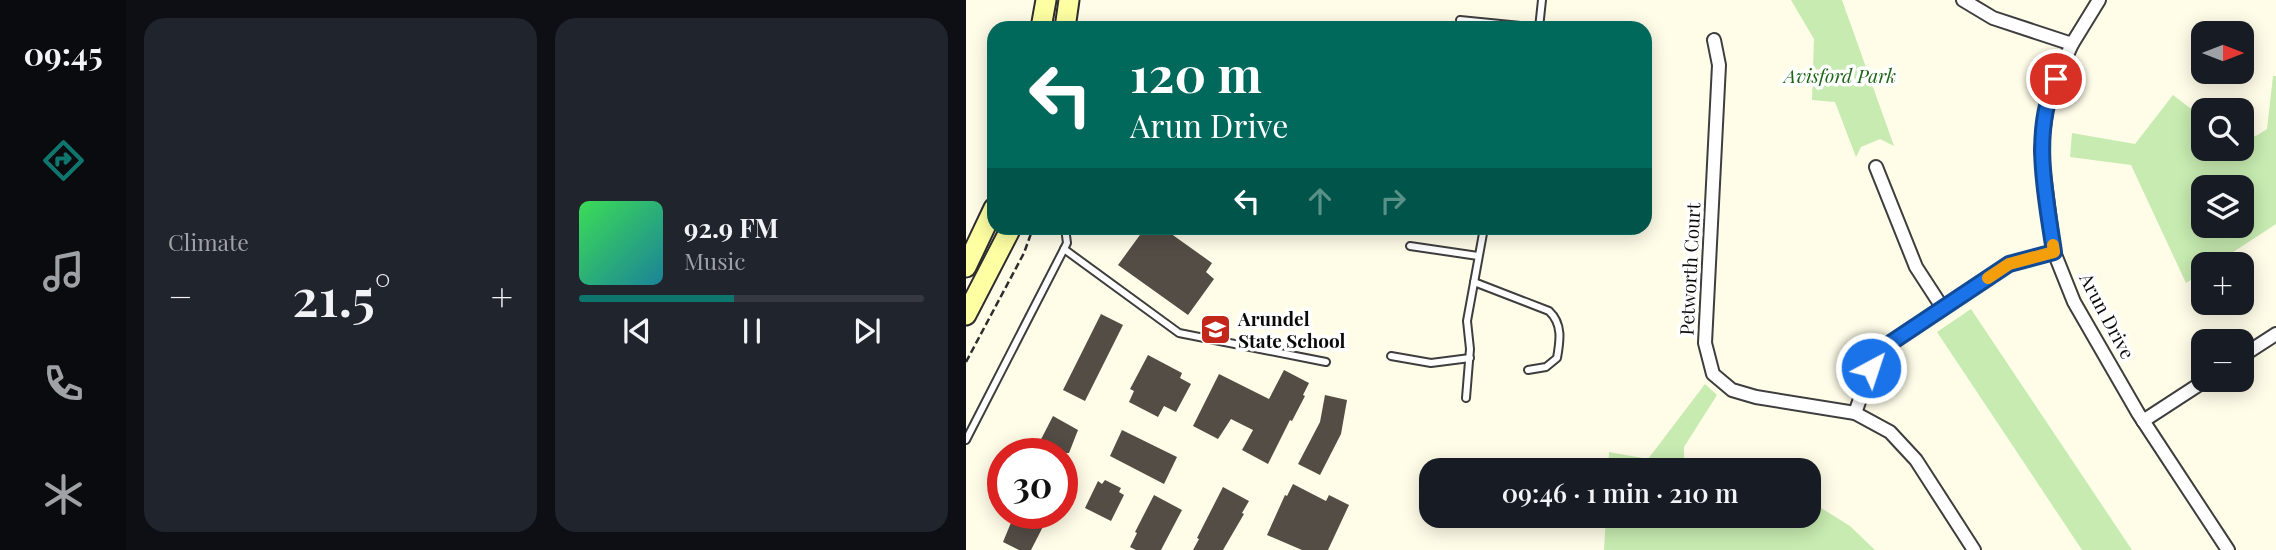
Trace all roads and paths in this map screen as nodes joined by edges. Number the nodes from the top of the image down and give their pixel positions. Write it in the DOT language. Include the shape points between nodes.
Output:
graph roads {
  1 [pos="1046,0"];
  2 [pos="1069,0"];
  3 [pos="1542,0"];
  4 [pos="1963,0"];
  5 [pos="2099,0"];
  6 [pos="1460,20"];
  7 [pos="1042,21"];
  8 [pos="1066,21"];
  9 [pos="1470,21"];
  10 [pos="1540,21"];
  11 [pos="1714,40"];
  12 [pos="2072,44"];
  13 [pos="1875,167"];
  14 [pos="987,223"];
  15 [pos="1007,235"];
  16 [pos="1030,235"];
  17 [pos="1066,235"];
  18 [pos="1482,235"];
  19 [pos="1410,246"];
  20 [pos="1064,249"];
  21 [pos="2054,252"];
  22 [pos="1478,256"];
  23 [pos="966,267"];
  24 [pos="1474,282"];
  25 [pos="1942,307"];
  26 [pos="966,315"];
  27 [pos="2276,334"];
  28 [pos="2254,348"];
  29 [pos="1391,356"];
  30 [pos="1470,358"];
  31 [pos="966,362"];
  32 [pos="1326,362"];
  33 [pos="1528,370"];
  34 [pos="2191,390"];
  35 [pos="1466,398"];
  36 [pos="1855,413"];
  37 [pos="2143,421"];
  38 [pos="966,440"];
  39 [pos="1974,550"];
  40 [pos="2228,550"];
  1 -- 7 [label="main road"];
  2 -- 8 [label="main road"];
  3 -- 10 [label="lane"];
  4 -- 12 [label="street" via="1993,18"];
  5 -- 12 [label="street, Arun Drive"];
  6 -- 9 [label="lane"];
  11 -- 36 [label="street, Petworth Court" via="1720,65 1705,343 1713,374 1732,390 1756,397"];
  12 -- 21 [label="street, Arun Drive" via="2048,97 2041,150"];
  13 -- 25 [label="street" via="1916,267"];
  14 -- 23 [label="main road"];
  15 -- 26 [label="main road"];
  16 -- 31 [label="path"];
  17 -- 20 [label="lane"];
  18 -- 22 [label="lane"];
  19 -- 22 [label="lane"];
  20 -- 32 [label="lane" via="1179,333"];
  20 -- 38 [label="lane"];
  21 -- 25 [label="street" via="2009,264"];
  21 -- 37 [label="street, Arun Drive" via="2074,303"];
  22 -- 24 [label="lane"];
  24 -- 30 [label="lane" via="1467,321"];
  24 -- 33 [label="lane" via="1549,311 1556,318 1557,358 1546,367"];
  25 -- 36 [label="street" via="1892,342 1871,368"];
  27 -- 28 [label="street"];
  29 -- 30 [label="lane" via="1431,363"];
  30 -- 35 [label="lane"];
  34 -- 37 [label="street"];
  36 -- 39 [label="street, Petworth Court" via="1890,432 1916,460"];
  37 -- 40 [label="street, Arun Drive"];
}
